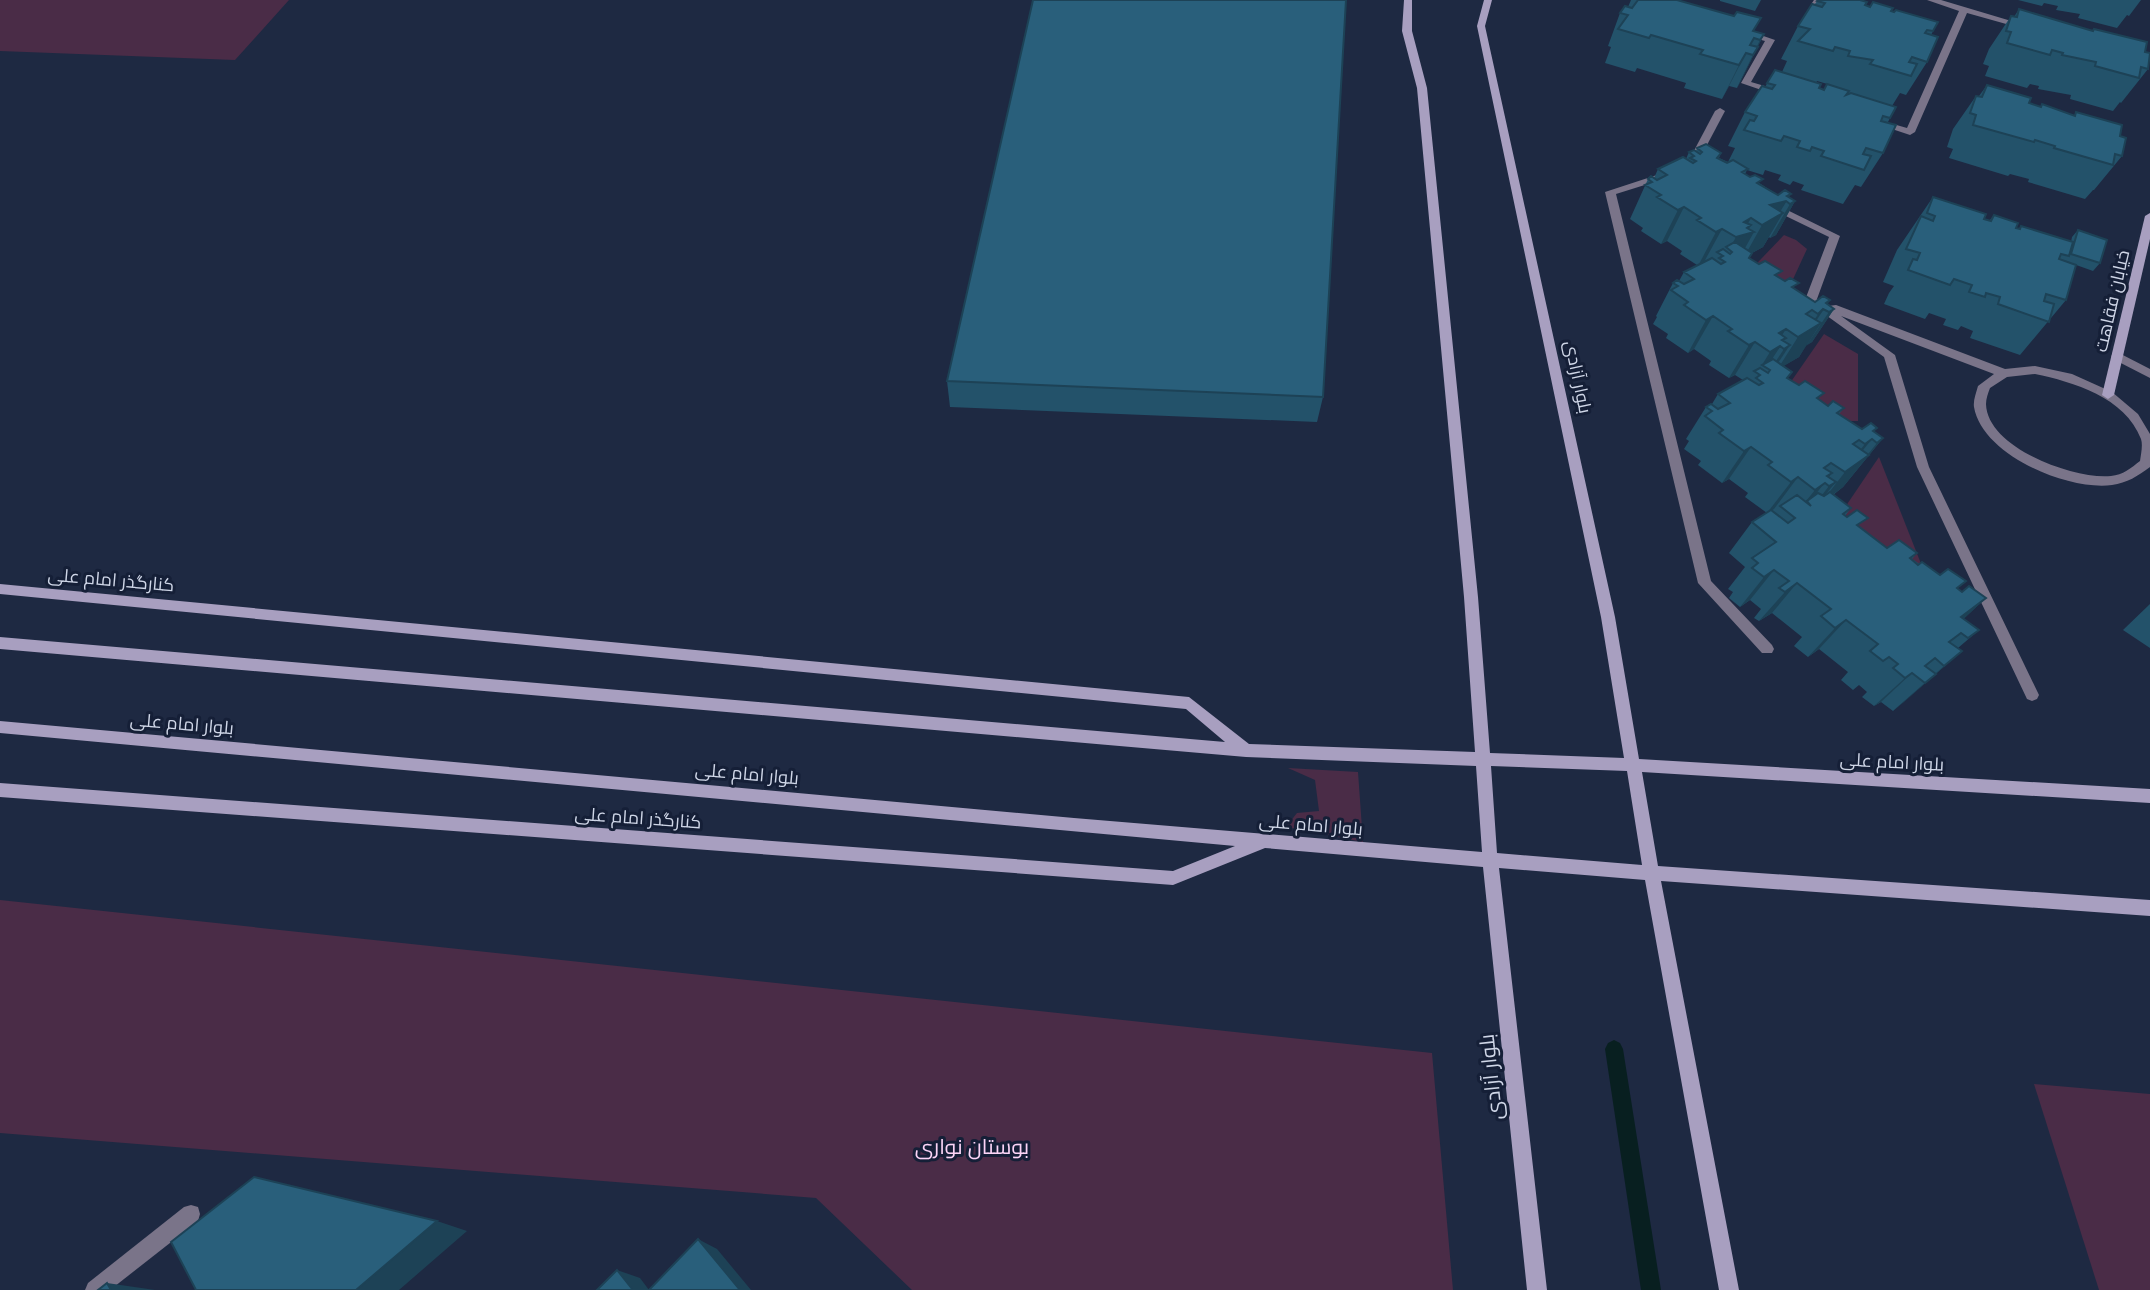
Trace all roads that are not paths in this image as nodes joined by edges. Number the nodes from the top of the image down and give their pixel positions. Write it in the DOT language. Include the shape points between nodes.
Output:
graph roads {
  1 [pos="1408,0"];
  2 [pos="1488,0"];
  3 [pos="1931,0"];
  4 [pos="1964,9"];
  5 [pos="2031,28"];
  6 [pos="1732,30"];
  7 [pos="1796,98"];
  8 [pos="1720,111"];
  9 [pos="1872,121"];
  10 [pos="1763,202"];
  11 [pos="2150,216"];
  12 [pos="1811,300"];
  13 [pos="2117,356"];
  14 [pos="2004,373"];
  15 [pos="2150,374"];
  16 [pos="2108,395"];
  17 [pos="0,589"];
  18 [pos="0,643"];
  19 [pos="1767,649"];
  20 [pos="2032,695"];
  21 [pos="0,727"];
  22 [pos="1246,750"];
  23 [pos="1484,759"];
  24 [pos="1632,765"];
  25 [pos="0,789"];
  26 [pos="2150,796"];
  27 [pos="1265,840"];
  28 [pos="1490,858"];
  29 [pos="1651,871"];
  30 [pos="2150,908"];
  31 [pos="191,1214"];
  32 [pos="95,1290"];
  33 [pos="1537,1290"];
  34 [pos="1729,1290"];
  1 -- 23 [label="main road" via="1407,31 1423,101"];
  2 -- 24 [label="main road, بلوار آزادی" via="1481,26 1608,617"];
  3 -- 4 [label="street"];
  4 -- 5 [label="street"];
  4 -- 9 [label="street" via="1910,132"];
  6 -- 7 [label="street" via="1770,40 1746,83"];
  8 -- 19 [label="street" via="1697,169 1610,192 1704,583"];
  10 -- 12 [label="street" via="1835,236"];
  11 -- 13 [label="main road, خیابان فقاهت"];
  12 -- 14 [label="street"];
  12 -- 20 [label="street" via="1889,355 1923,467"];
  13 -- 15 [label="street"];
  13 -- 16 [label="main road, خیابان فقاهت"];
  14 -- 16 [label="street" via="2035,370 2072,378"];
  14 -- 16 [label="street" via="1984,386 1979,407 1992,432 2020,456 2057,474 2096,481 2127,477 2146,463 2148,441 2134,417"];
  17 -- 22 [label="main road, کنارگذر امام علی" via="1189,703"];
  18 -- 22 [label="main road"];
  21 -- 27 [label="main road, بلوار امام علی"];
  22 -- 23 [label="main road"];
  23 -- 24 [label="main road, بلوار امام علی"];
  23 -- 28 [label="main road, بلوار آزادی"];
  24 -- 26 [label="main road, بلوار امام علی"];
  24 -- 29 [label="main road, بلوار آزادی"];
  25 -- 27 [label="main road, کنارگذر امام علی" via="1173,878"];
  27 -- 28 [label="main road, بلوار امام علی"];
  28 -- 29 [label="main road, بلوار امام علی"];
  28 -- 33 [label="main road, بلوار آزادی"];
  29 -- 30 [label="main road" via="1828,888"];
  29 -- 34 [label="main road"];
  31 -- 32 [label="street"];
}
